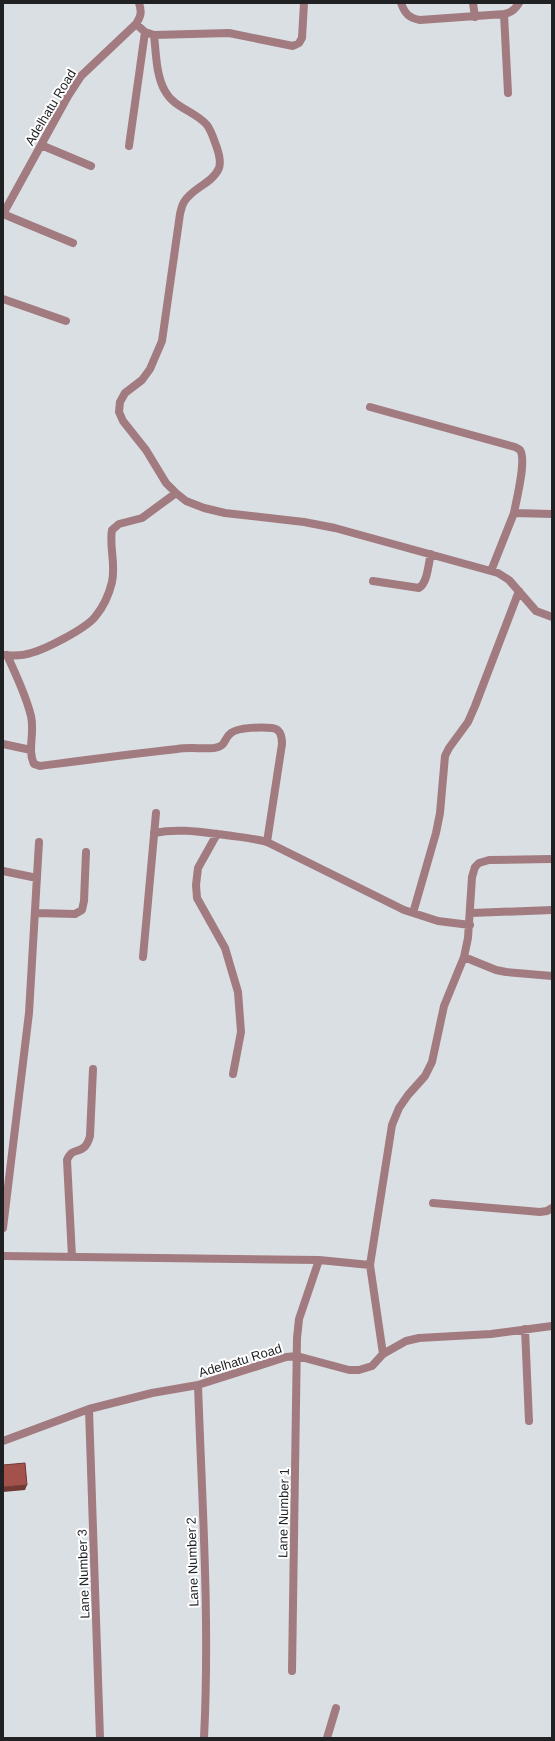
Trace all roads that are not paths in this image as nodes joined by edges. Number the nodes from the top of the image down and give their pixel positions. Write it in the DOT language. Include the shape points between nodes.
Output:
graph roads {
  1 [pos="139,3"];
  2 [pos="304,3"];
  3 [pos="401,3"];
  4 [pos="473,3"];
  5 [pos="519,3"];
  6 [pos="504,14"];
  7 [pos="475,17"];
  8 [pos="136,24"];
  9 [pos="149,33"];
  10 [pos="508,93"];
  11 [pos="41,145"];
  12 [pos="129,146"];
  13 [pos="91,166"];
  14 [pos="3,214"];
  15 [pos="73,243"];
  16 [pos="3,299"];
  17 [pos="66,321"];
  18 [pos="370,408"];
  19 [pos="176,494"];
  20 [pos="514,513"];
  21 [pos="552,514"];
  22 [pos="431,554"];
  23 [pos="491,571"];
  24 [pos="373,581"];
  25 [pos="519,590"];
  26 [pos="552,617"];
  27 [pos="5,655"];
  28 [pos="3,744"];
  29 [pos="31,750"];
  30 [pos="156,813"];
  31 [pos="154,833"];
  32 [pos="217,834"];
  33 [pos="40,842"];
  34 [pos="267,842"];
  35 [pos="86,852"];
  36 [pos="552,859"];
  37 [pos="3,871"];
  38 [pos="37,878"];
  39 [pos="552,910"];
  40 [pos="35,912"];
  41 [pos="413,913"];
  42 [pos="471,913"];
  43 [pos="470,925"];
  44 [pos="143,957"];
  45 [pos="464,957"];
  46 [pos="552,976"];
  47 [pos="93,1069"];
  48 [pos="233,1074"];
  49 [pos="433,1203"];
  50 [pos="552,1208"];
  51 [pos="3,1228"];
  52 [pos="3,1256"];
  53 [pos="72,1257"];
  54 [pos="318,1260"];
  55 [pos="370,1265"];
  56 [pos="552,1326"];
  57 [pos="525,1329"];
  58 [pos="383,1354"];
  59 [pos="297,1356"];
  60 [pos="198,1385"];
  61 [pos="89,1409"];
  62 [pos="530,1421"];
  63 [pos="3,1441"];
  64 [pos="292,1671"];
  65 [pos="336,1708"];
  66 [pos="100,1738"];
  67 [pos="204,1738"];
  68 [pos="327,1738"];
  1 -- 8 [label="street" via="140,17"];
  2 -- 9 [label="street" via="302,38 293,46 229,33"];
  3 -- 7 [label="street" via="411,18 420,20"];
  4 -- 7 [label="street"];
  5 -- 6 [label="street" via="510,13"];
  6 -- 7 [label="street"];
  6 -- 10 [label="street"];
  8 -- 9 [label="street"];
  8 -- 11 [label="street, Adelhatu Road" via="82,76"];
  9 -- 12 [label="street"];
  9 -- 19 [label="street" via="164,91 172,102 208,126 220,157 219,168 212,177 192,192 183,203 162,341 146,375 125,393 120,402 119,412 123,421 140,441 166,483"];
  11 -- 13 [label="street"];
  11 -- 14 [label="street, Adelhatu Road"];
  14 -- 15 [label="street"];
  16 -- 17 [label="street"];
  18 -- 20 [label="street" via="520,449 522,464"];
  19 -- 22 [label="street" via="204,508 225,513 335,528"];
  19 -- 27 [label="street" via="142,518 119,524 112,530 110,538 113,580 107,600 94,618 75,632 32,653"];
  20 -- 21 [label="street"];
  20 -- 23 [label="street"];
  22 -- 23 [label="street"];
  22 -- 24 [label="street" via="425,581 418,588"];
  23 -- 25 [label="street" via="509,580"];
  25 -- 26 [label="street" via="536,611"];
  25 -- 41 [label="street" via="468,722 445,756 436,833"];
  27 -- 29 [label="street" via="27,701 33,730"];
  28 -- 29 [label="street"];
  29 -- 34 [label="street" via="34,764 40,766 178,749 213,748 225,742 234,730 273,728 282,736 282,744"];
  30 -- 31 [label="street"];
  31 -- 32 [label="street" via="179,830"];
  31 -- 44 [label="street"];
  32 -- 34 [label="street"];
  32 -- 48 [label="street" via="198,868 196,884 197,898 225,948 238,992 241,1032"];
  33 -- 38 [label="street"];
  34 -- 41 [label="street"];
  35 -- 40 [label="street" via="82,910 75,914"];
  36 -- 42 [label="street" via="488,860 479,863 472,877"];
  37 -- 38 [label="street"];
  38 -- 40 [label="street"];
  39 -- 42 [label="street"];
  40 -- 51 [label="street" via="28,1028"];
  41 -- 43 [label="street" via="438,921"];
  42 -- 43 [label="street"];
  43 -- 45 [label="street"];
  45 -- 46 [label="street" via="501,971"];
  45 -- 55 [label="street" via="444,1006 432,1062 425,1076 408,1095 392,1125"];
  47 -- 53 [label="street" via="90,1136 87,1145 69,1155 67,1160"];
  49 -- 50 [label="street" via="540,1212"];
  52 -- 53 [label="street"];
  53 -- 54 [label="street"];
  54 -- 55 [label="street"];
  54 -- 59 [label="street, Lane Number 1" via="299,1319"];
  55 -- 58 [label="street"];
  56 -- 57 [label="street, Adelhatu Road"];
  57 -- 58 [label="street, Adelhatu Road" via="406,1340"];
  57 -- 62 [label="street"];
  58 -- 59 [label="street, Adelhatu Road" via="372,1366 360,1370 349,1370"];
  59 -- 60 [label="street, Adelhatu Road"];
  59 -- 64 [label="street, Lane Number 1"];
  60 -- 61 [label="street, Adelhatu Road" via="152,1393"];
  60 -- 67 [label="street, Lane Number 2" via="207,1686"];
  61 -- 63 [label="street, Adelhatu Road"];
  61 -- 66 [label="street, Lane Number 3"];
  65 -- 68 [label="street"];
}
